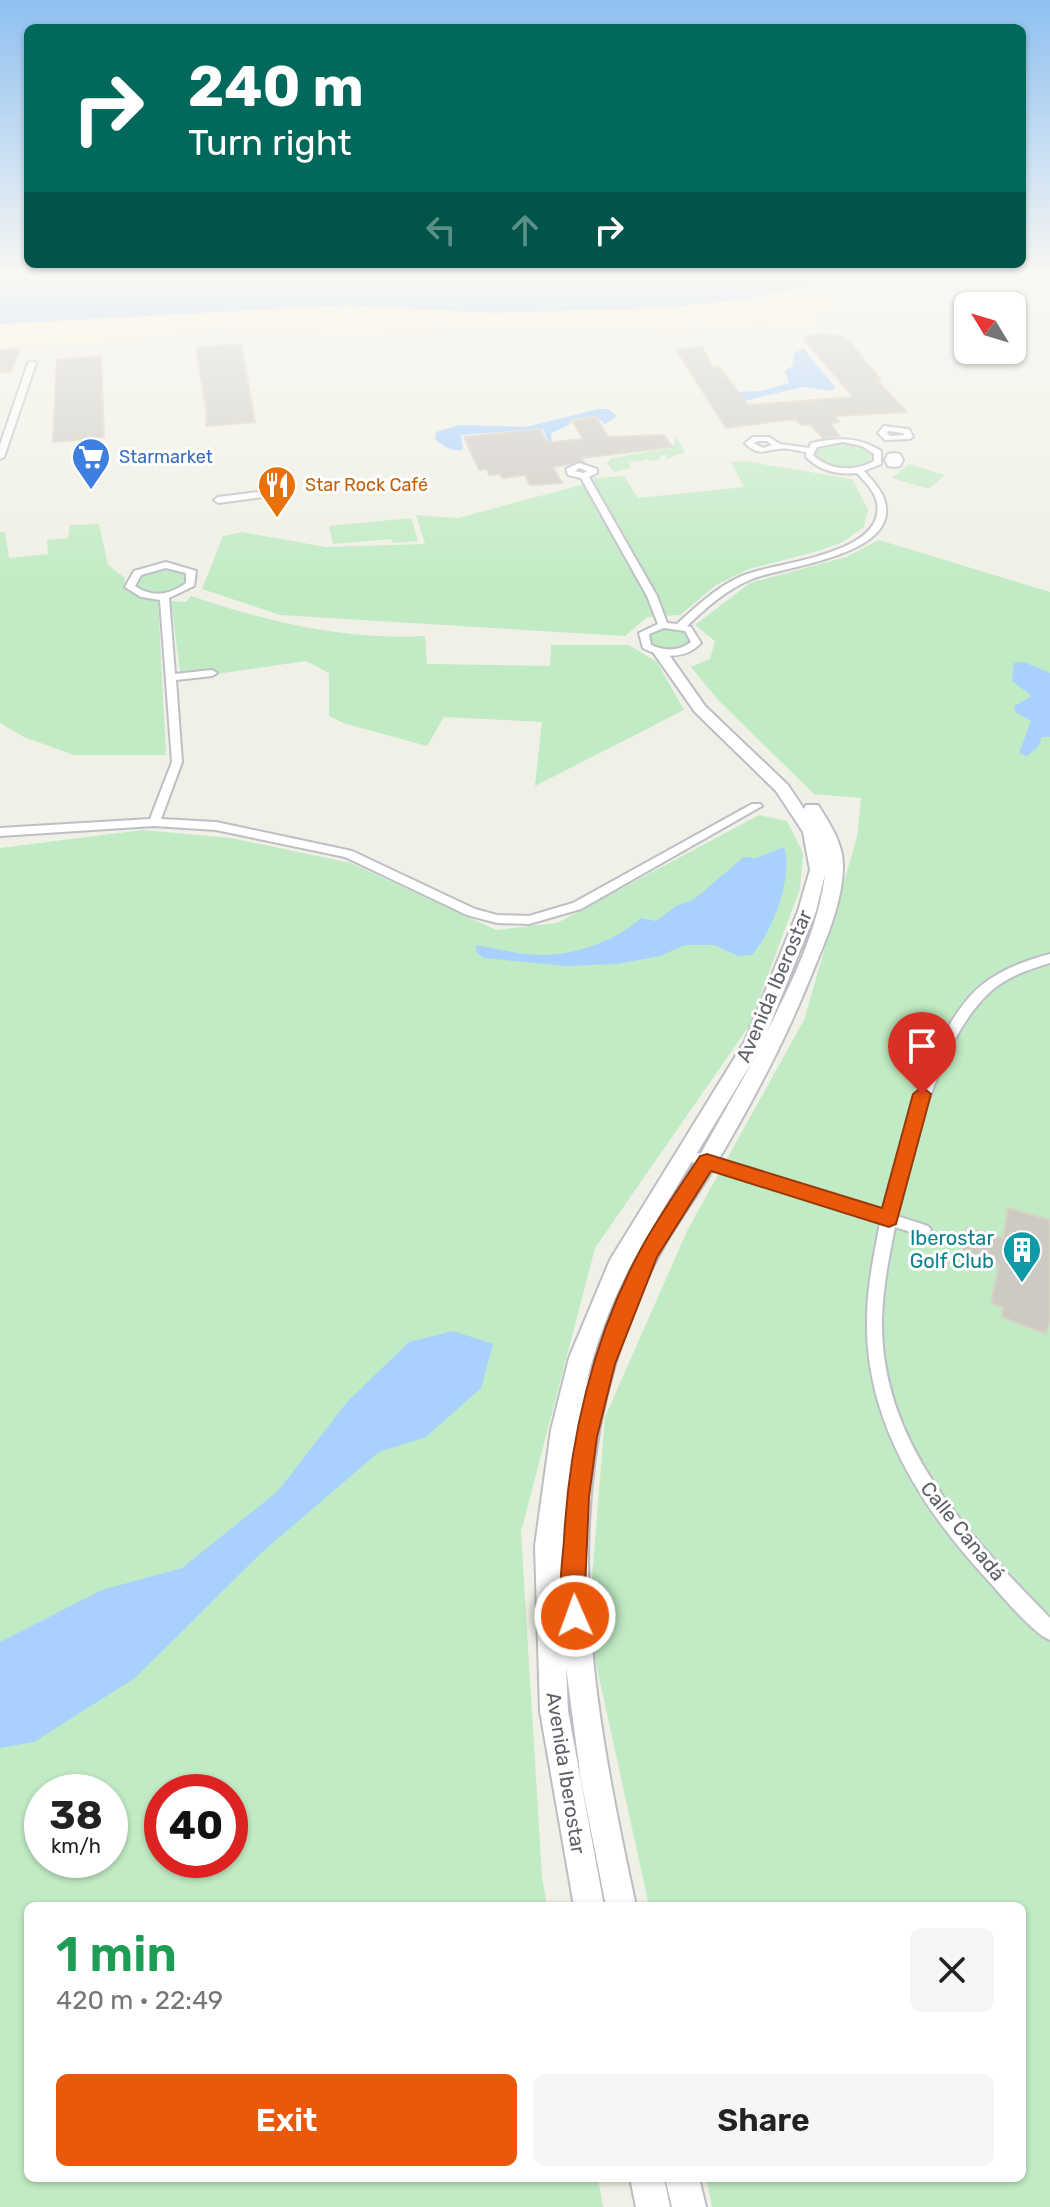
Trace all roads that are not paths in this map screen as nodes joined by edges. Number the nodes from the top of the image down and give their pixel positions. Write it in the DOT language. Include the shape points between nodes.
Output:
graph roads {
  1 [pos="27,379"];
  2 [pos="888,438"];
  3 [pos="776,446"];
  4 [pos="868,446"];
  5 [pos="809,450"];
  6 [pos="0,457"];
  7 [pos="859,470"];
  8 [pos="584,476"];
  9 [pos="283,492"];
  10 [pos="218,500"];
  11 [pos="164,596"];
  12 [pos="663,625"];
  13 [pos="681,626"];
  14 [pos="669,653"];
  15 [pos="212,673"];
  16 [pos="171,677"];
  17 [pos="756,806"];
  18 [pos="154,822"];
  19 [pos="0,832"];
  20 [pos="1050,958"];
  21 [pos="696,1158"];
  22 [pos="889,1219"];
  23 [pos="923,1230"];
  24 [pos="1050,1631"];
  25 [pos="588,1902"];
  26 [pos="620,1902"];
  27 [pos="648,2182"];
  28 [pos="683,2182"];
  29 [pos="653,2207"];
  30 [pos="689,2207"];
  1 -- 6 [label="street"];
  2 -- 4 [label="street"];
  3 -- 5 [label="street"];
  4 -- 5 [label="street" via="831,440"];
  4 -- 7 [label="street" via="883,458"];
  5 -- 7 [label="street" via="820,465"];
  7 -- 13 [label="street" via="882,504 881,519 871,535 828,556 748,577"];
  8 -- 12 [label="street"];
  9 -- 10 [label="street"];
  11 -- 11 [label="street" via="191,584 191,571 155,566 130,582 139,594"];
  11 -- 16 [label="street"];
  12 -- 13 [label="street"];
  12 -- 14 [label="street" via="642,637 646,646"];
  13 -- 14 [label="street" via="694,633 696,643"];
  14 -- 21 [label="street, Avenida Iberostar" via="805,796 834,854 822,921 790,1011"];
  15 -- 16 [label="street"];
  16 -- 18 [label="street" via="177,762"];
  17 -- 18 [label="street" via="577,906 529,920 471,912 348,854 216,826"];
  18 -- 19 [label="street"];
  20 -- 22 [label="street, Calle Canadá" via="983,990 956,1028 922,1094"];
  21 -- 22 [label="street"];
  21 -- 25 [label="street, Avenida Iberostar" via="633,1238 612,1278 581,1358 556,1471 548,1546 554,1711"];
  21 -- 26 [label="street, Avenida Iberostar" via="604,1364 578,1497 573,1589 581,1695"];
  22 -- 23 [label="street"];
  22 -- 24 [label="street, Calle Canadá" via="877,1286 875,1353 895,1419 917,1474 970,1545"];
  27 -- 29 [label="street"];
  28 -- 30 [label="street"];
}
